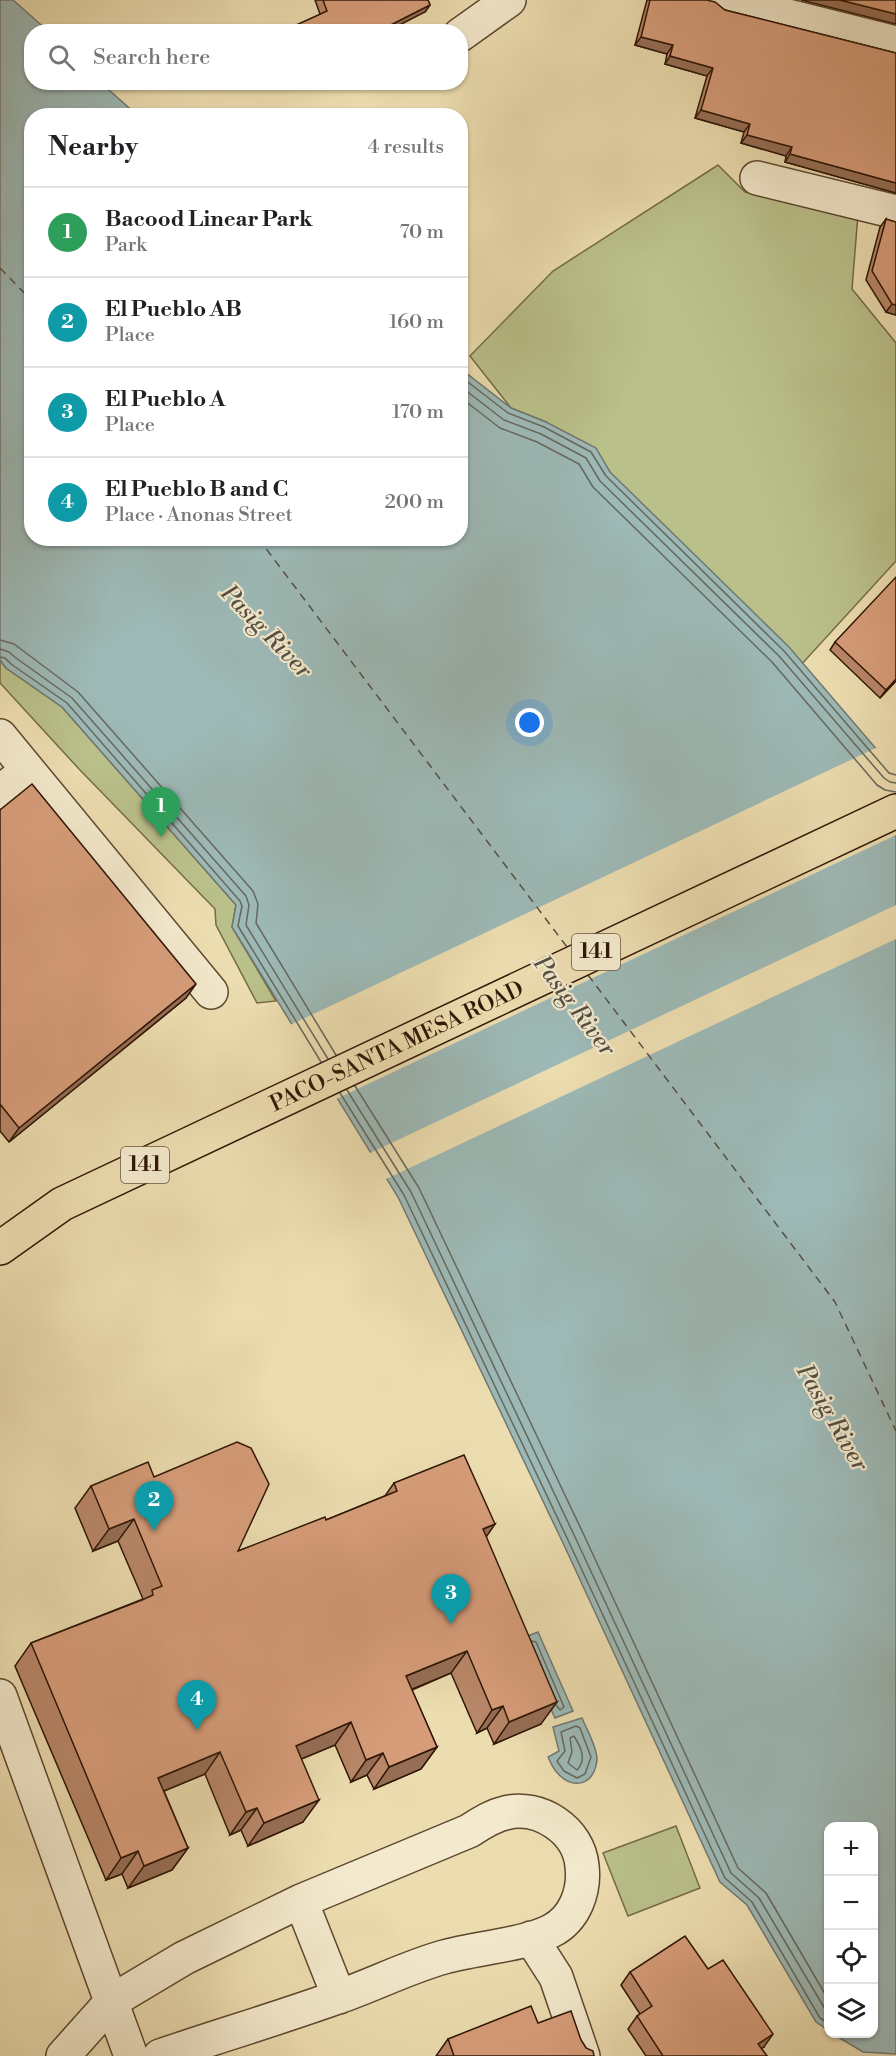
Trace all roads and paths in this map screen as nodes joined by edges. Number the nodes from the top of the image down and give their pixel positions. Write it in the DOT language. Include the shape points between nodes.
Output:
graph roads {
  1 [pos="509,0"];
  2 [pos="724,0"];
  3 [pos="468,28"];
  4 [pos="896,43"];
  5 [pos="757,178"];
  6 [pos="896,212"];
  7 [pos="0,736"];
  8 [pos="28,770"];
  9 [pos="0,792"];
  10 [pos="896,811"];
  11 [pos="211,992"];
  12 [pos="0,1248"];
  13 [pos="0,1696"];
  14 [pos="301,1901"];
  15 [pos="531,1938"];
  16 [pos="339,1997"];
  17 [pos="112,2001"];
  18 [pos="63,2056"];
  19 [pos="131,2056"];
  20 [pos="160,2056"];
  21 [pos="583,2056"];
  1 -- 3 [label="street"];
  2 -- 4 [label="street"];
  5 -- 6 [label="street"];
  7 -- 8 [label="street"];
  8 -- 9 [label="street"];
  8 -- 11 [label="street"];
  10 -- 12 [label="main road, PACO-SANTA MESA ROAD / 141" via="62,1204"];
  13 -- 17 [label="street"];
  14 -- 15 [label="street" via="469,1831 486,1820 506,1813 527,1812 546,1817 563,1828 582,1863 583,1883 578,1902 567,1918 552,1931"];
  14 -- 16 [label="street"];
  14 -- 17 [label="street" via="184,1958"];
  15 -- 16 [label="street" via="443,1957"];
  15 -- 21 [label="street" via="556,1977"];
  16 -- 20 [label="street"];
  17 -- 18 [label="street"];
  17 -- 19 [label="street"];
}
